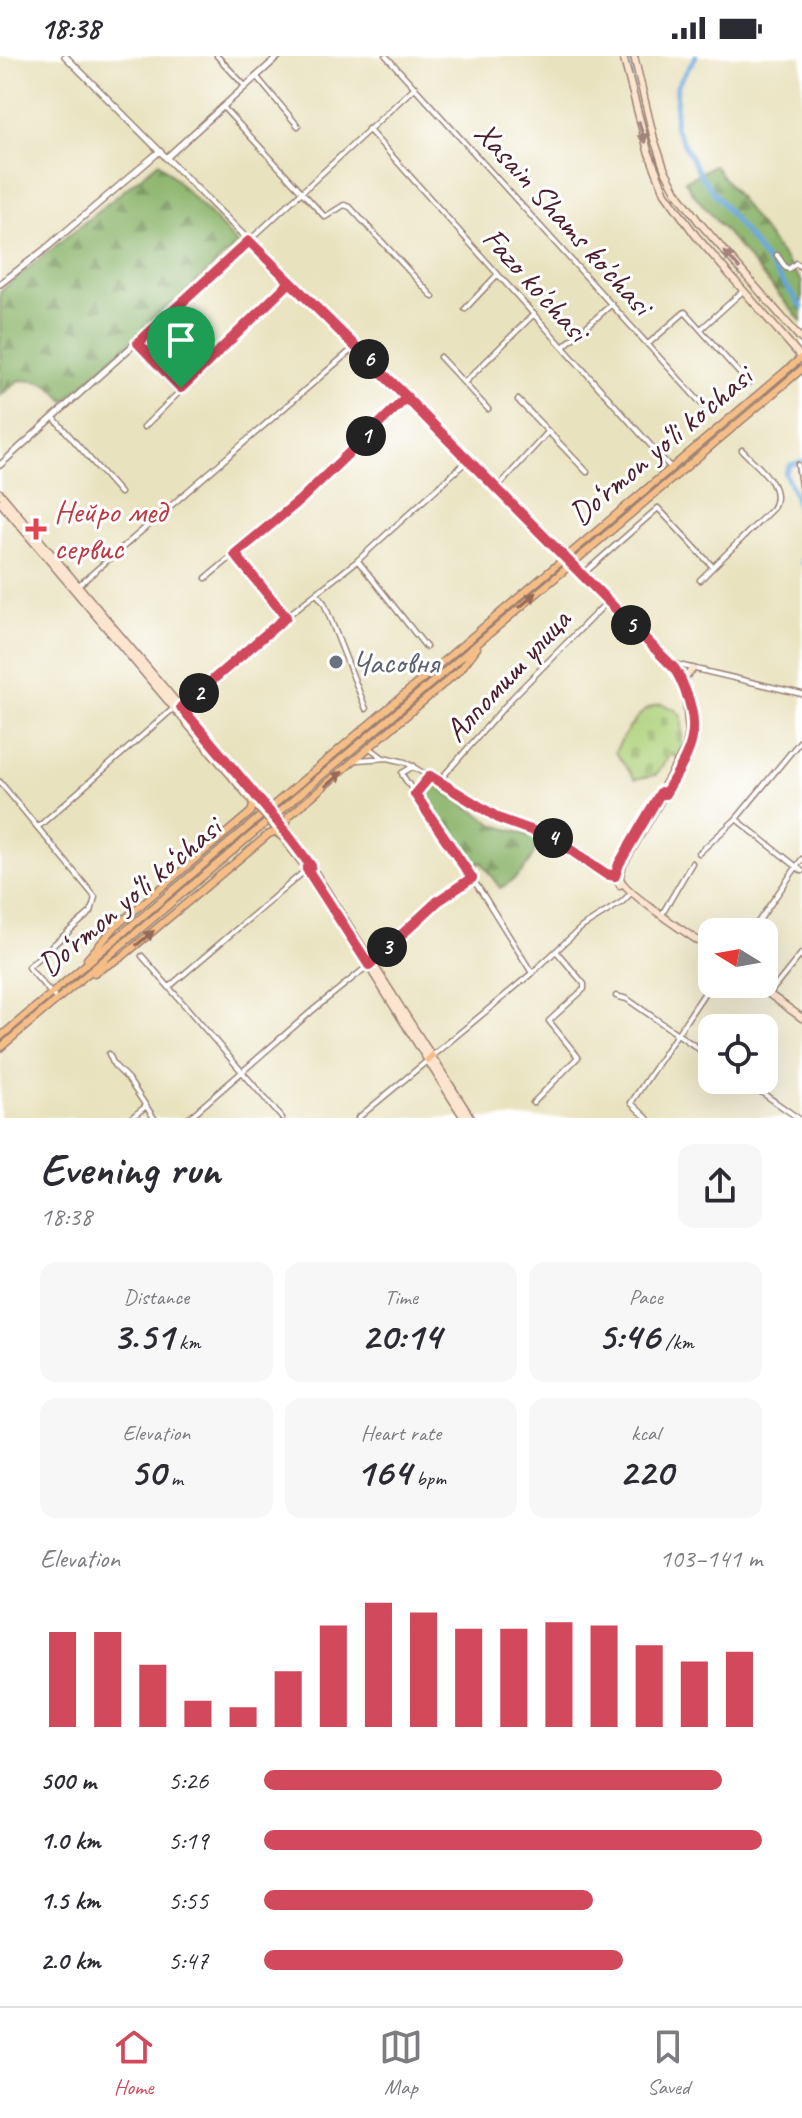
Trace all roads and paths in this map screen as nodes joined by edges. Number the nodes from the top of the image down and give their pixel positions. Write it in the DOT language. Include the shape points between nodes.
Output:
graph roads {
  1 [pos="65,56"];
  2 [pos="217,56"];
  3 [pos="279,56"];
  4 [pos="386,56"];
  5 [pos="623,56"];
  6 [pos="634,56"];
  7 [pos="256,76"];
  8 [pos="245,86"];
  9 [pos="415,87"];
  10 [pos="644,98"];
  11 [pos="634,101"];
  12 [pos="222,106"];
  13 [pos="298,126"];
  14 [pos="368,129"];
  15 [pos="160,151"];
  16 [pos="166,158"];
  17 [pos="672,183"];
  18 [pos="663,189"];
  19 [pos="301,191"];
  20 [pos="249,241"];
  21 [pos="777,255"];
  22 [pos="802,268"];
  23 [pos="497,275"];
  24 [pos="290,282"];
  25 [pos="752,283"];
  26 [pos="0,284"];
  27 [pos="743,291"];
  28 [pos="433,297"];
  29 [pos="612,304"];
  30 [pos="465,309"];
  31 [pos="534,314"];
  32 [pos="701,329"];
  33 [pos="802,340"];
  34 [pos="138,343"];
  35 [pos="648,344"];
  36 [pos="356,346"];
  37 [pos="563,347"];
  38 [pos="440,357"];
  39 [pos="802,358"];
  40 [pos="802,369"];
  41 [pos="464,383"];
  42 [pos="748,383"];
  43 [pos="181,388"];
  44 [pos="407,397"];
  45 [pos="518,400"];
  46 [pos="488,409"];
  47 [pos="708,411"];
  48 [pos="54,418"];
  49 [pos="144,427"];
  50 [pos="548,432"];
  51 [pos="742,450"];
  52 [pos="468,460"];
  53 [pos="0,465"];
  54 [pos="798,465"];
  55 [pos="671,468"];
  56 [pos="587,472"];
  57 [pos="497,488"];
  58 [pos="802,492"];
  59 [pos="0,493"];
  60 [pos="120,493"];
  61 [pos="0,502"];
  62 [pos="235,554"];
  63 [pos="564,557"];
  64 [pos="357,561"];
  65 [pos="571,563"];
  66 [pos="713,567"];
  67 [pos="582,575"];
  68 [pos="206,578"];
  69 [pos="700,580"];
  70 [pos="76,587"];
  71 [pos="316,593"];
  72 [pos="608,601"];
  73 [pos="286,617"];
  74 [pos="485,637"];
  75 [pos="426,647"];
  76 [pos="668,662"];
  77 [pos="693,669"];
  78 [pos="684,688"];
  79 [pos="802,694"];
  80 [pos="178,708"];
  81 [pos="366,709"];
  82 [pos="802,739"];
  83 [pos="370,748"];
  84 [pos="385,758"];
  85 [pos="357,760"];
  86 [pos="414,766"];
  87 [pos="430,776"];
  88 [pos="439,781"];
  89 [pos="0,782"];
  90 [pos="415,794"];
  91 [pos="251,799"];
  92 [pos="262,808"];
  93 [pos="736,819"];
  94 [pos="38,827"];
  95 [pos="286,836"];
  96 [pos="699,853"];
  97 [pos="802,859"];
  98 [pos="692,863"];
  99 [pos="796,867"];
  100 [pos="309,868"];
  101 [pos="802,871"];
  102 [pos="618,877"];
  103 [pos="472,878"];
  104 [pos="631,893"];
  105 [pos="660,916"];
  106 [pos="761,918"];
  107 [pos="698,942"];
  108 [pos="556,951"];
  109 [pos="802,953"];
  110 [pos="142,956"];
  111 [pos="371,964"];
  112 [pos="532,973"];
  113 [pos="77,977"];
  114 [pos="778,983"];
  115 [pos="169,987"];
  116 [pos="616,996"];
  117 [pos="54,997"];
  118 [pos="701,998"];
  119 [pos="777,998"];
  120 [pos="802,1016"];
  121 [pos="677,1033"];
  122 [pos="0,1037"];
  123 [pos="0,1048"];
  124 [pos="698,1048"];
  125 [pos="109,1054"];
  126 [pos="430,1058"];
  127 [pos="241,1073"];
  128 [pos="764,1094"];
  129 [pos="533,1103"];
  130 [pos="146,1107"];
  131 [pos="131,1118"];
  132 [pos="154,1118"];
  133 [pos="189,1118"];
  134 [pos="282,1118"];
  135 [pos="358,1118"];
  136 [pos="464,1118"];
  137 [pos="471,1118"];
  138 [pos="647,1118"];
  139 [pos="798,1118"];
  1 -- 15 [label="street"];
  2 -- 8 [label="street"];
  3 -- 7 [label="street"];
  4 -- 9 [label="street, Xasain Shams ko'chasi"];
  5 -- 11 [label="main road"];
  6 -- 10 [label="main road"];
  7 -- 8 [label="street"];
  7 -- 13 [label="street"];
  8 -- 12 [label="street"];
  9 -- 14 [label="street"];
  9 -- 29 [label="street, Xasain Shams ko'chasi"];
  10 -- 11 [label="main road"];
  10 -- 17 [label="main road"];
  11 -- 18 [label="main road, one-way"];
  12 -- 16 [label="street"];
  12 -- 19 [label="street"];
  14 -- 19 [label="street"];
  14 -- 23 [label="street, Fazo ko'chasi"];
  15 -- 16 [label="street"];
  15 -- 26 [label="street"];
  16 -- 20 [label="street"];
  17 -- 18 [label="main road"];
  25 -- 17 [label="main road, one-way"];
  18 -- 27 [label="main road"];
  19 -- 20 [label="street"];
  19 -- 28 [label="street" via="325,217 344,205 350,207"];
  20 -- 24 [label="street"];
  20 -- 34 [label="street"];
  21 -- 22 [label="street" via="789,269 796,263"];
  23 -- 30 [label="street"];
  23 -- 31 [label="street, Fazo ko'chasi"];
  24 -- 36 [label="street"];
  24 -- 43 [label="street"];
  25 -- 27 [label="main road"];
  25 -- 33 [label="main road"];
  27 -- 32 [label="street"];
  27 -- 39 [label="main road"];
  29 -- 35 [label="street, Xasain Shams ko'chasi"];
  29 -- 37 [label="street"];
  31 -- 37 [label="street, Fazo ko'chasi"];
  31 -- 41 [label="street"];
  32 -- 35 [label="street" via="685,312"];
  32 -- 42 [label="street"];
  34 -- 43 [label="street"];
  34 -- 48 [label="street"];
  35 -- 47 [label="street, Xasain Shams ko'chasi"];
  36 -- 44 [label="street"];
  36 -- 70 [label="street"];
  37 -- 55 [label="street, Fazo ko'chasi"];
  38 -- 41 [label="street"];
  39 -- 55 [label="main road, Do‘rmon yo‘li ko‘chasi"];
  40 -- 65 [label="main road, Do‘rmon yo‘li ko‘chasi"];
  41 -- 46 [label="street"];
  43 -- 49 [label="street"];
  44 -- 52 [label="street"];
  44 -- 62 [label="street" via="299,501"];
  45 -- 50 [label="street"];
  48 -- 53 [label="street"];
  48 -- 60 [label="street"];
  50 -- 56 [label="street"];
  50 -- 57 [label="street"];
  51 -- 66 [label="street" via="776,488 777,500"];
  52 -- 57 [label="street"];
  52 -- 64 [label="street"];
  54 -- 58 [label="street"];
  55 -- 63 [label="main road, Do‘rmon yo‘li ko‘chasi"];
  57 -- 63 [label="street"];
  59 -- 70 [label="main road"];
  61 -- 70 [label="main road"];
  62 -- 68 [label="street"];
  62 -- 73 [label="street"];
  63 -- 65 [label="main road"];
  63 -- 113 [label="main road, Do‘rmon yo‘li ko‘chasi"];
  64 -- 71 [label="street"];
  64 -- 75 [label="street"];
  65 -- 67 [label="main road"];
  74 -- 65 [label="main road, Do‘rmon yo‘li ko‘chasi, one-way"];
  66 -- 67 [label="street" via="658,508"];
  66 -- 69 [label="street"];
  67 -- 72 [label="main road"];
  70 -- 80 [label="main road"];
  71 -- 73 [label="street"];
  71 -- 81 [label="street"];
  72 -- 76 [label="main road"];
  72 -- 88 [label="street, Алпомиш улица"];
  73 -- 80 [label="street"];
  74 -- 83 [label="main road" via="461,669"];
  74 -- 113 [label="main road, Do‘rmon yo‘li ko‘chasi"];
  76 -- 77 [label="street"];
  76 -- 78 [label="main road"];
  77 -- 78 [label="main road"];
  77 -- 79 [label="street"];
  78 -- 102 [label="main road" via="687,744 619,864"];
  80 -- 91 [label="main road"];
  80 -- 92 [label="main road"];
  80 -- 94 [label="street"];
  82 -- 93 [label="street"];
  83 -- 84 [label="street"];
  83 -- 85 [label="main road"];
  84 -- 85 [label="street"];
  84 -- 86 [label="street"];
  95 -- 85 [label="main road, one-way" via="289,816"];
  86 -- 87 [label="street"];
  86 -- 90 [label="street" via="402,775"];
  87 -- 88 [label="street"];
  87 -- 90 [label="street"];
  88 -- 102 [label="street" via="500,819 553,838"];
  89 -- 94 [label="street"];
  90 -- 103 [label="street"];
  91 -- 92 [label="main road"];
  91 -- 113 [label="main road" via="251,812 116,926"];
  92 -- 95 [label="main road, bridge"];
  93 -- 96 [label="street"];
  93 -- 99 [label="street"];
  94 -- 117 [label="street" via="96,900 91,912 28,967"];
  95 -- 100 [label="main road"];
  113 -- 95 [label="main road, one-way" via="122,957 269,834"];
  97 -- 99 [label="street"];
  98 -- 105 [label="street"];
  99 -- 101 [label="street"];
  99 -- 106 [label="street"];
  100 -- 111 [label="main road"];
  100 -- 115 [label="street"];
  102 -- 104 [label="main road"];
  103 -- 111 [label="street" via="438,901"];
  103 -- 112 [label="street"];
  104 -- 105 [label="main road"];
  104 -- 108 [label="street"];
  105 -- 107 [label="main road"];
  108 -- 112 [label="street"];
  108 -- 129 [label="street" via="584,989 549,1021 578,1057"];
  109 -- 114 [label="street"];
  110 -- 115 [label="street"];
  111 -- 126 [label="main road"];
  111 -- 127 [label="street"];
  112 -- 126 [label="street"];
  113 -- 117 [label="main road, Do‘rmon yo‘li ko‘chasi"];
  115 -- 127 [label="street"];
  116 -- 121 [label="street"];
  117 -- 122 [label="main road, Do‘rmon yo‘li ko‘chasi"];
  117 -- 123 [label="main road, Do‘rmon yo‘li ko‘chasi"];
  118 -- 121 [label="street"];
  119 -- 120 [label="main road"];
  121 -- 124 [label="street"];
  121 -- 138 [label="street" via="631,1104"];
  125 -- 130 [label="street"];
  126 -- 135 [label="street"];
  126 -- 136 [label="main road"];
  126 -- 137 [label="main road"];
  127 -- 133 [label="street"];
  127 -- 134 [label="street"];
  128 -- 139 [label="street"];
  130 -- 131 [label="street"];
  130 -- 132 [label="street"];
}
